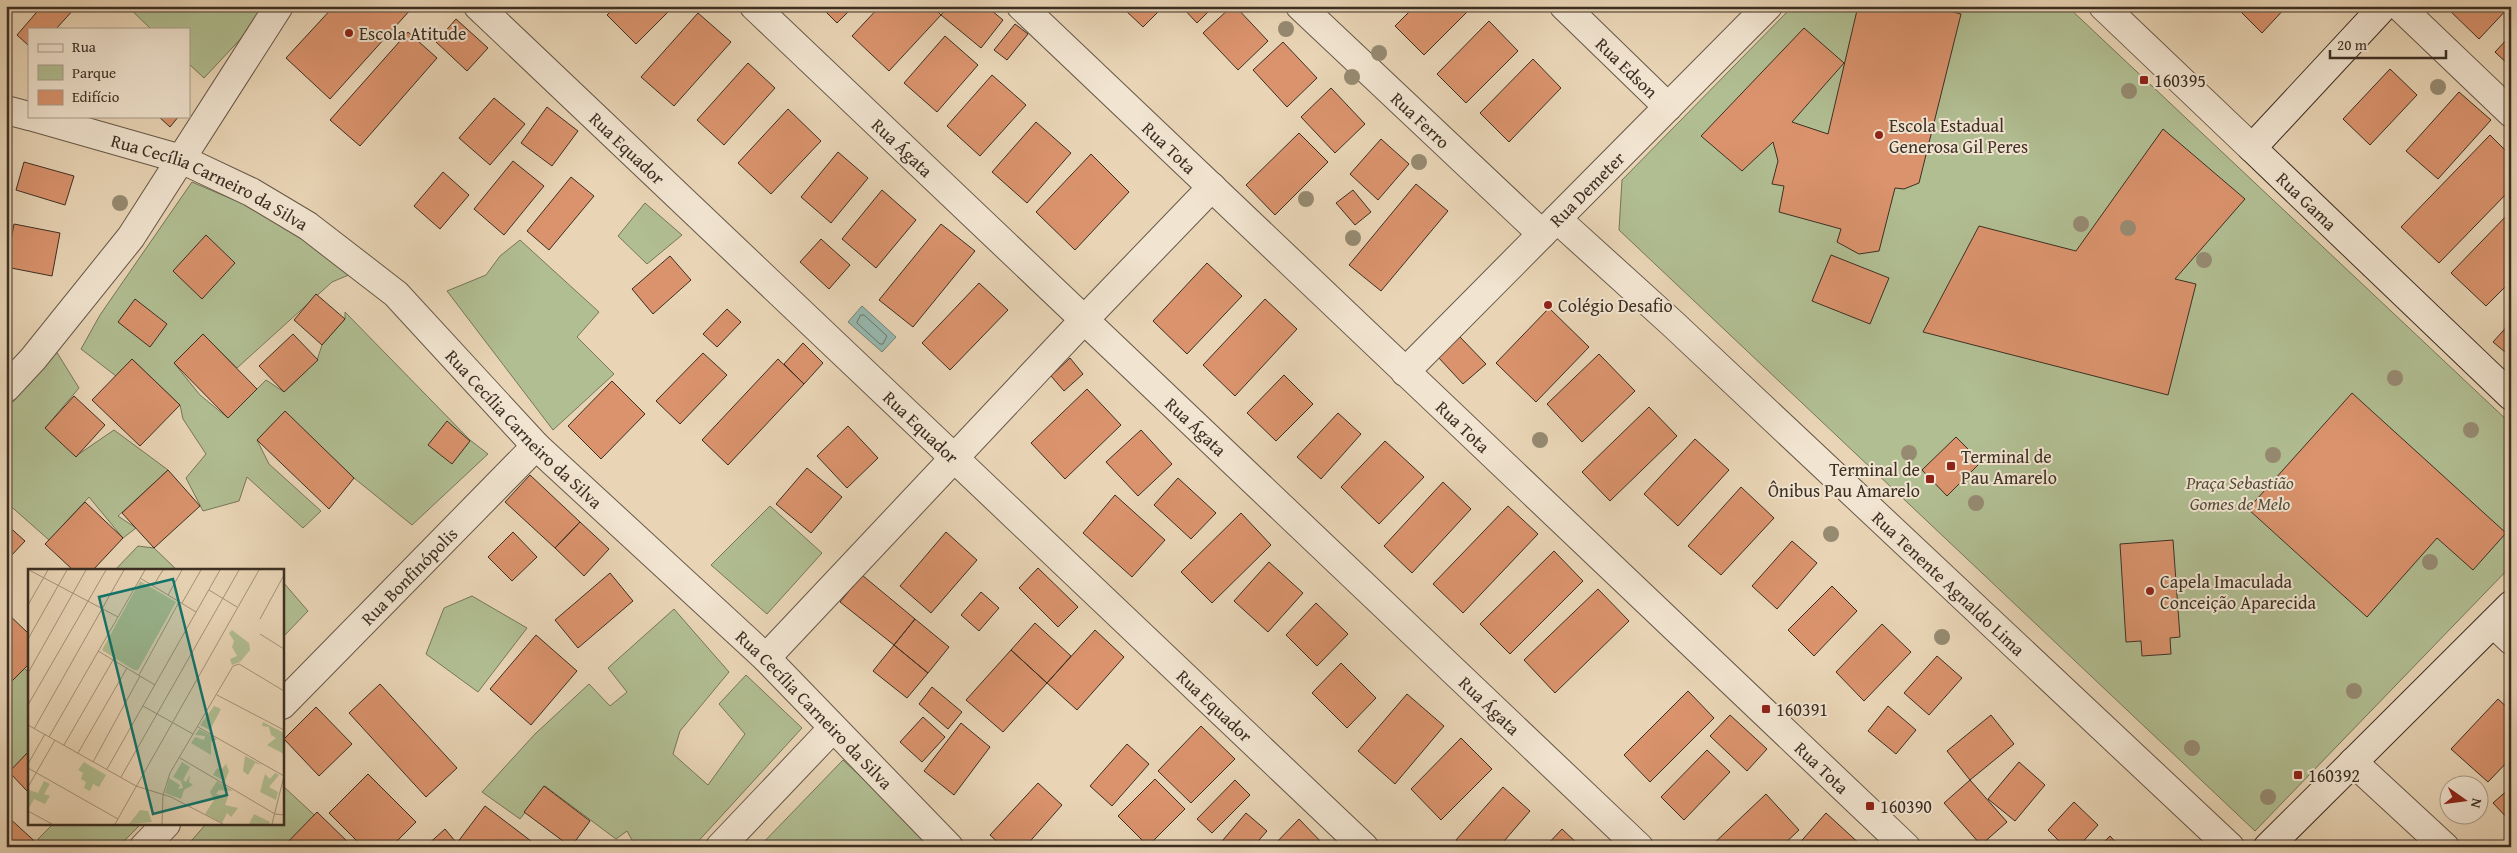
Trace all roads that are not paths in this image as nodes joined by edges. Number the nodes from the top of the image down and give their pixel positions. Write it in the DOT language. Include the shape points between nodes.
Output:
graph roads {
  1 [pos="279,6"];
  2 [pos="478,6"];
  3 [pos="754,6"];
  4 [pos="1021,6"];
  5 [pos="1300,6"];
  6 [pos="1564,6"];
  7 [pos="1768,6"];
  8 [pos="2103,6"];
  9 [pos="2384,6"];
  10 [pos="2398,6"];
  11 [pos="1668,108"];
  12 [pos="6,110"];
  13 [pos="2511,113"];
  14 [pos="28,116"];
  15 [pos="36,118"];
  16 [pos="2252,148"];
  17 [pos="181,159"];
  18 [pos="1212,187"];
  19 [pos="1549,227"];
  20 [pos="1083,321"];
  21 [pos="1405,372"];
  22 [pos="6,388"];
  23 [pos="2511,396"];
  24 [pos="536,446"];
  25 [pos="953,458"];
  26 [pos="2505,623"];
  27 [pos="766,658"];
  28 [pos="284,703"];
  29 [pos="833,728"];
  30 [pos="2353,762"];
  31 [pos="164,826"];
  32 [pos="144,847"];
  33 [pos="720,847"];
  34 [pos="949,847"];
  35 [pos="1364,847"];
  36 [pos="1639,847"];
  37 [pos="1906,847"];
  38 [pos="2230,847"];
  39 [pos="2268,847"];
  40 [pos="2445,847"];
  1 -- 17 [label="street"];
  2 -- 25 [label="street, Rua Equador"];
  3 -- 20 [label="street, Rua Ágata"];
  4 -- 18 [label="street, Rua Tota"];
  5 -- 19 [label="street, Rua Ferro"];
  6 -- 11 [label="street, Rua Edson"];
  7 -- 11 [label="street, Rua Demeter"];
  8 -- 16 [label="street, Rua Gama"];
  9 -- 16 [label="street"];
  10 -- 13 [label="street"];
  11 -- 19 [label="street, Rua Demeter"];
  12 -- 14 [label="street, Rua Cecília Carneiro da Silva"];
  15 -- 17 [label="street, Rua Cecília Carneiro da Silva"];
  16 -- 23 [label="street, Rua Gama"];
  17 -- 22 [label="street" via="131,238"];
  17 -- 24 [label="street, Rua Cecília Carneiro da Silva" via="251,192 308,226 396,294"];
  18 -- 20 [label="street"];
  18 -- 21 [label="street, Rua Tota"];
  19 -- 21 [label="street, Rua Demeter"];
  19 -- 38 [label="street, Rua Tenente Agnaldo Lima" via="1680,330"];
  20 -- 25 [label="street"];
  20 -- 36 [label="street, Rua Ágata"];
  21 -- 37 [label="street, Rua Tota"];
  24 -- 27 [label="street, Rua Cecília Carneiro da Silva"];
  24 -- 28 [label="street, Rua Bonfinópolis"];
  25 -- 27 [label="street"];
  25 -- 35 [label="street, Rua Equador"];
  26 -- 30 [label="street"];
  27 -- 29 [label="street, Rua Cecília Carneiro da Silva"];
  29 -- 33 [label="street"];
  29 -- 34 [label="street, Rua Cecília Carneiro da Silva"];
  30 -- 39 [label="street"];
  30 -- 40 [label="street"];
  31 -- 32 [label="street"];
}
